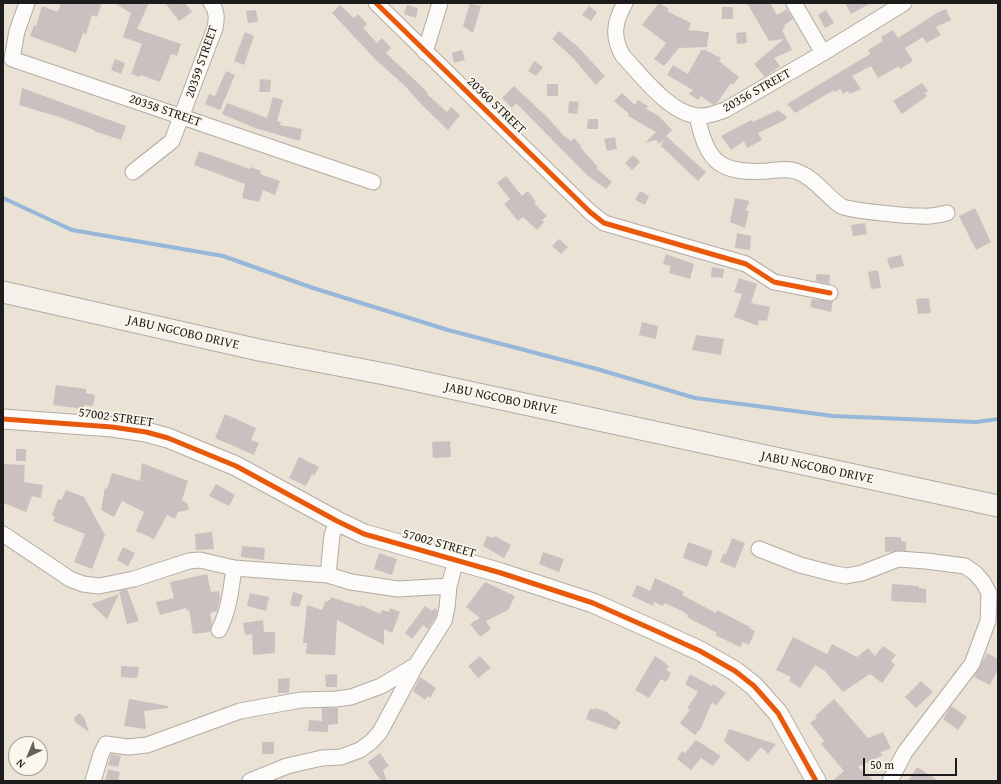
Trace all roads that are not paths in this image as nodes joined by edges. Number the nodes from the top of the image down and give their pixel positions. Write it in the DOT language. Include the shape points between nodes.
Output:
graph roads {
  1 [pos="27,3"];
  2 [pos="211,3"];
  3 [pos="376,3"];
  4 [pos="440,3"];
  5 [pos="625,3"];
  6 [pos="794,3"];
  7 [pos="904,3"];
  8 [pos="425,52"];
  9 [pos="823,53"];
  10 [pos="8,57"];
  11 [pos="697,116"];
  12 [pos="182,117"];
  13 [pos="133,172"];
  14 [pos="373,182"];
  15 [pos="947,214"];
  16 [pos="3,292"];
  17 [pos="830,293"];
  18 [pos="3,419"];
  19 [pos="998,506"];
  20 [pos="337,521"];
  21 [pos="3,534"];
  22 [pos="759,549"];
  23 [pos="456,560"];
  24 [pos="234,568"];
  25 [pos="328,575"];
  26 [pos="449,586"];
  27 [pos="219,630"];
  28 [pos="416,665"];
  29 [pos="94,781"];
  30 [pos="250,781"];
  31 [pos="816,781"];
  32 [pos="890,781"];
  1 -- 10 [label="street, 20358 STREET"];
  2 -- 12 [label="street, 20359 STREET" via="217,17 215,28"];
  3 -- 8 [label="street, 20360 STREET"];
  4 -- 8 [label="street"];
  5 -- 11 [label="street, 20356 STREET" via="615,27 618,47 672,105"];
  6 -- 9 [label="street"];
  7 -- 9 [label="street, 20356 STREET"];
  8 -- 17 [label="street, 20360 STREET" via="604,223 746,264 774,282"];
  9 -- 11 [label="street, 20356 STREET" via="725,110 710,116"];
  10 -- 12 [label="street, 20358 STREET"];
  11 -- 15 [label="street" via="708,152 722,166 755,172 797,171 841,206 853,210 923,217"];
  12 -- 13 [label="street, 20359 STREET" via="172,141"];
  12 -- 14 [label="street, 20358 STREET"];
  16 -- 19 [label="main road, JABU NGCOBO DRIVE" via="259,350 390,375"];
  18 -- 20 [label="street, 57002 STREET" via="112,427 168,438 236,466"];
  20 -- 23 [label="street, 57002 STREET" via="364,534"];
  20 -- 25 [label="street" via="332,535"];
  21 -- 24 [label="street" via="70,579 91,585 134,579 189,561 200,560"];
  22 -- 32 [label="street" via="800,565 846,576 862,573 898,559 965,566 983,582 989,593 988,621 972,664 905,752"];
  23 -- 26 [label="street"];
  23 -- 31 [label="street, 57002 STREET" via="593,603 700,651 735,671 775,708"];
  24 -- 25 [label="street"];
  24 -- 27 [label="street" via="226,617"];
  25 -- 26 [label="street" via="351,582 398,589"];
  26 -- 28 [label="street" via="444,621"];
  28 -- 29 [label="street" via="381,686 351,697 301,700 240,711 147,745 128,747 106,744"];
  28 -- 30 [label="street" via="380,732 366,746 342,757 322,758 287,766"];
}
